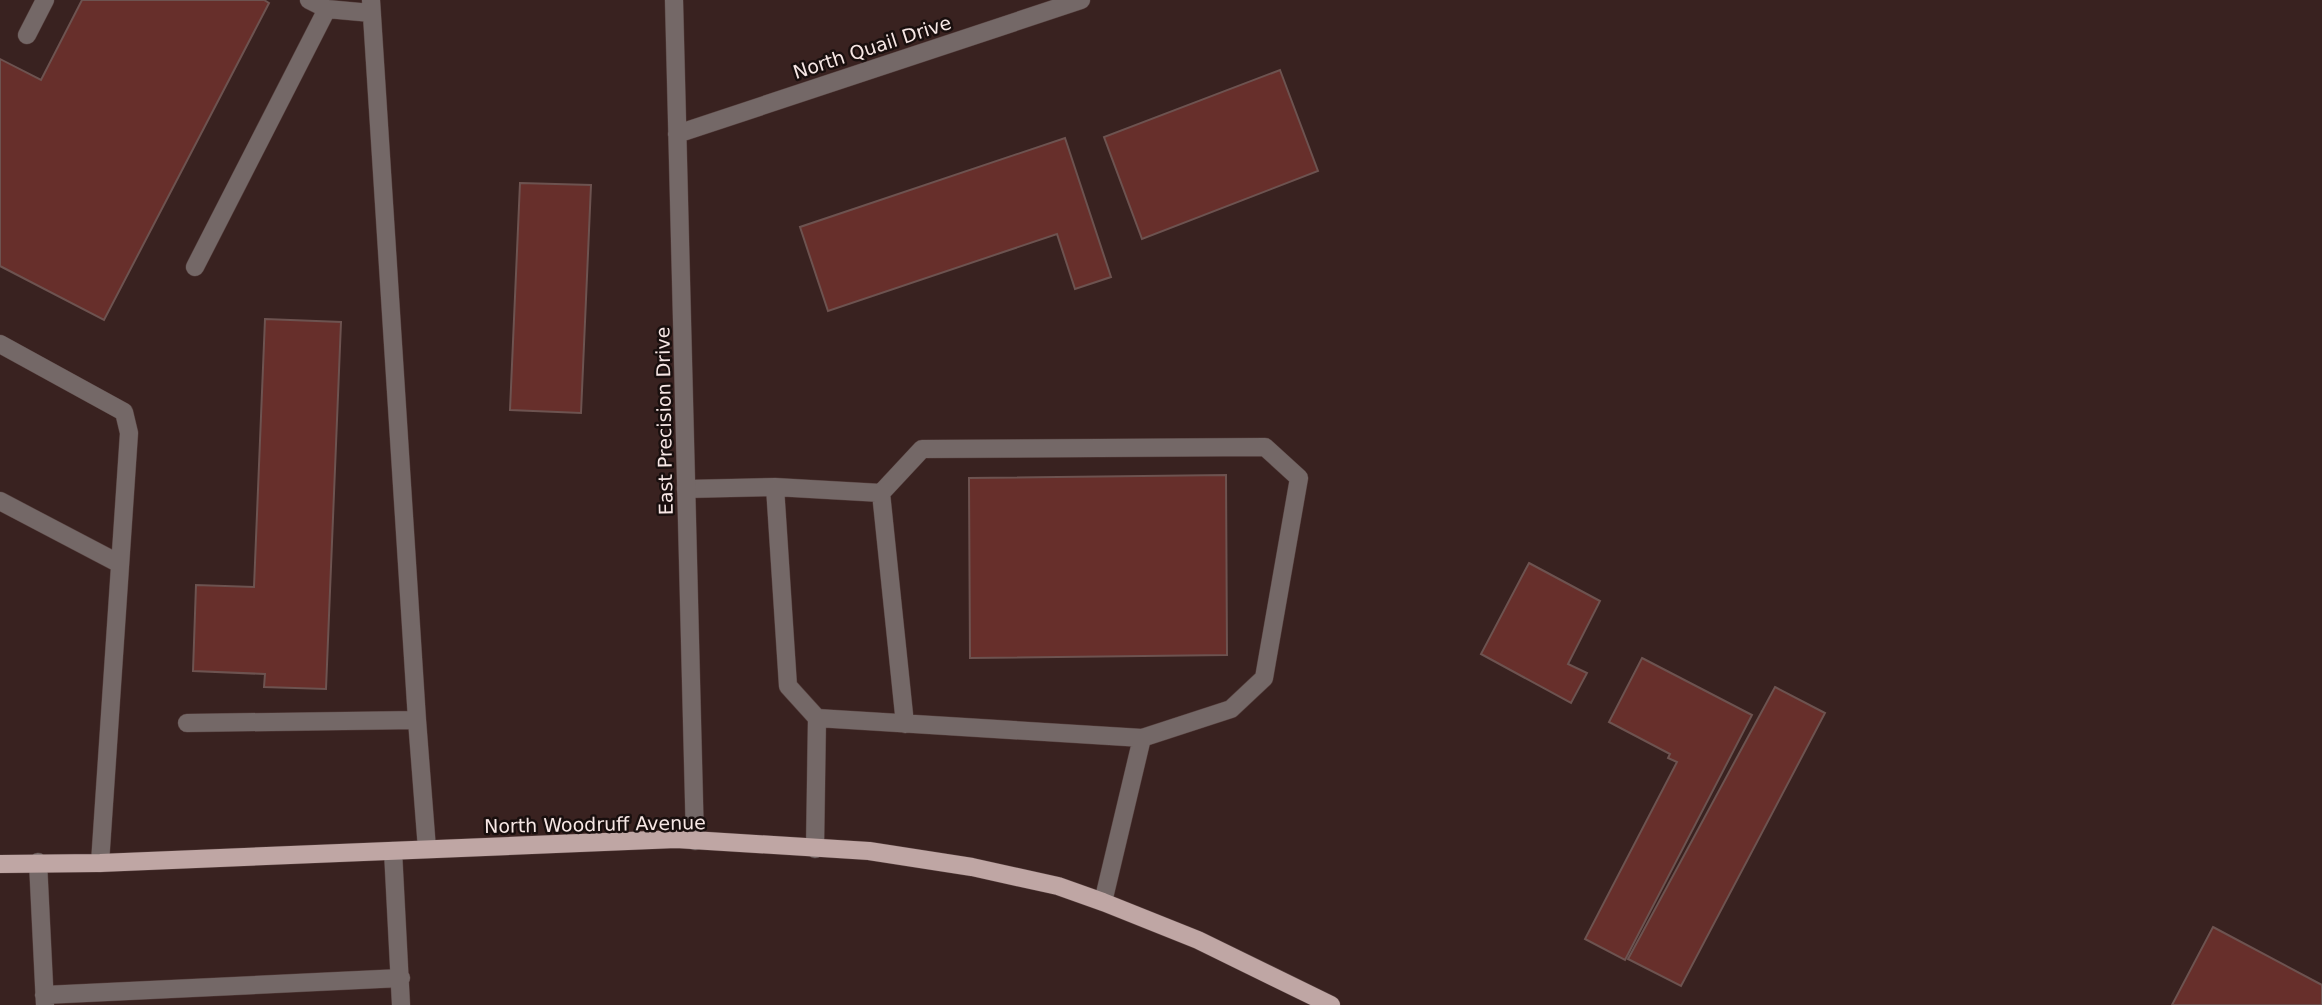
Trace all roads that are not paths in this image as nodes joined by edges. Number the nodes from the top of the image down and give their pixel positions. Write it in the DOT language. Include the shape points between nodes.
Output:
graph roads {
  1 [pos="46,0"];
  2 [pos="309,0"];
  3 [pos="674,0"];
  4 [pos="1081,0"];
  5 [pos="371,6"];
  6 [pos="327,9"];
  7 [pos="27,35"];
  8 [pos="677,134"];
  9 [pos="195,267"];
  10 [pos="0,344"];
  11 [pos="775,487"];
  12 [pos="686,489"];
  13 [pos="881,493"];
  14 [pos="0,502"];
  15 [pos="120,564"];
  16 [pos="817,718"];
  17 [pos="417,720"];
  18 [pos="187,723"];
  19 [pos="905,724"];
  20 [pos="1142,738"];
  21 [pos="695,841"];
  22 [pos="427,849"];
  23 [pos="815,849"];
  24 [pos="393,851"];
  25 [pos="38,862"];
  26 [pos="100,863"];
  27 [pos="0,864"];
  28 [pos="1104,902"];
  29 [pos="401,978"];
  30 [pos="44,1000"];
  31 [pos="401,1005"];
  32 [pos="1331,1005"];
  1 -- 7 [label="street"];
  2 -- 6 [label="street"];
  3 -- 8 [label="street, East Precision Drive"];
  4 -- 8 [label="street, North Quail Drive"];
  5 -- 6 [label="street"];
  5 -- 17 [label="street"];
  6 -- 9 [label="street"];
  8 -- 12 [label="street, East Precision Drive"];
  10 -- 15 [label="street" via="124,412 129,433"];
  11 -- 12 [label="street"];
  11 -- 13 [label="street"];
  11 -- 16 [label="street" via="788,686"];
  12 -- 21 [label="street, East Precision Drive"];
  13 -- 19 [label="street"];
  13 -- 20 [label="street" via="922,449 1265,447 1298,478 1264,678 1231,709"];
  14 -- 15 [label="street"];
  15 -- 26 [label="street"];
  16 -- 19 [label="street"];
  16 -- 23 [label="street"];
  17 -- 18 [label="street"];
  17 -- 22 [label="street"];
  19 -- 20 [label="street"];
  20 -- 28 [label="street"];
  21 -- 22 [label="main road, North Woodruff Avenue"];
  21 -- 23 [label="main road, North Woodruff Avenue"];
  22 -- 24 [label="main road, North Woodruff Avenue"];
  23 -- 28 [label="main road, North Woodruff Avenue" via="972,867 1058,886"];
  24 -- 26 [label="main road, North Woodruff Avenue"];
  24 -- 29 [label="street"];
  25 -- 26 [label="main road, North Woodruff Avenue"];
  25 -- 27 [label="main road, North Woodruff Avenue"];
  25 -- 30 [label="street"];
  28 -- 32 [label="main road, North Woodruff Avenue" via="1198,940"];
  29 -- 30 [label="street"];
  29 -- 31 [label="street"];
}
